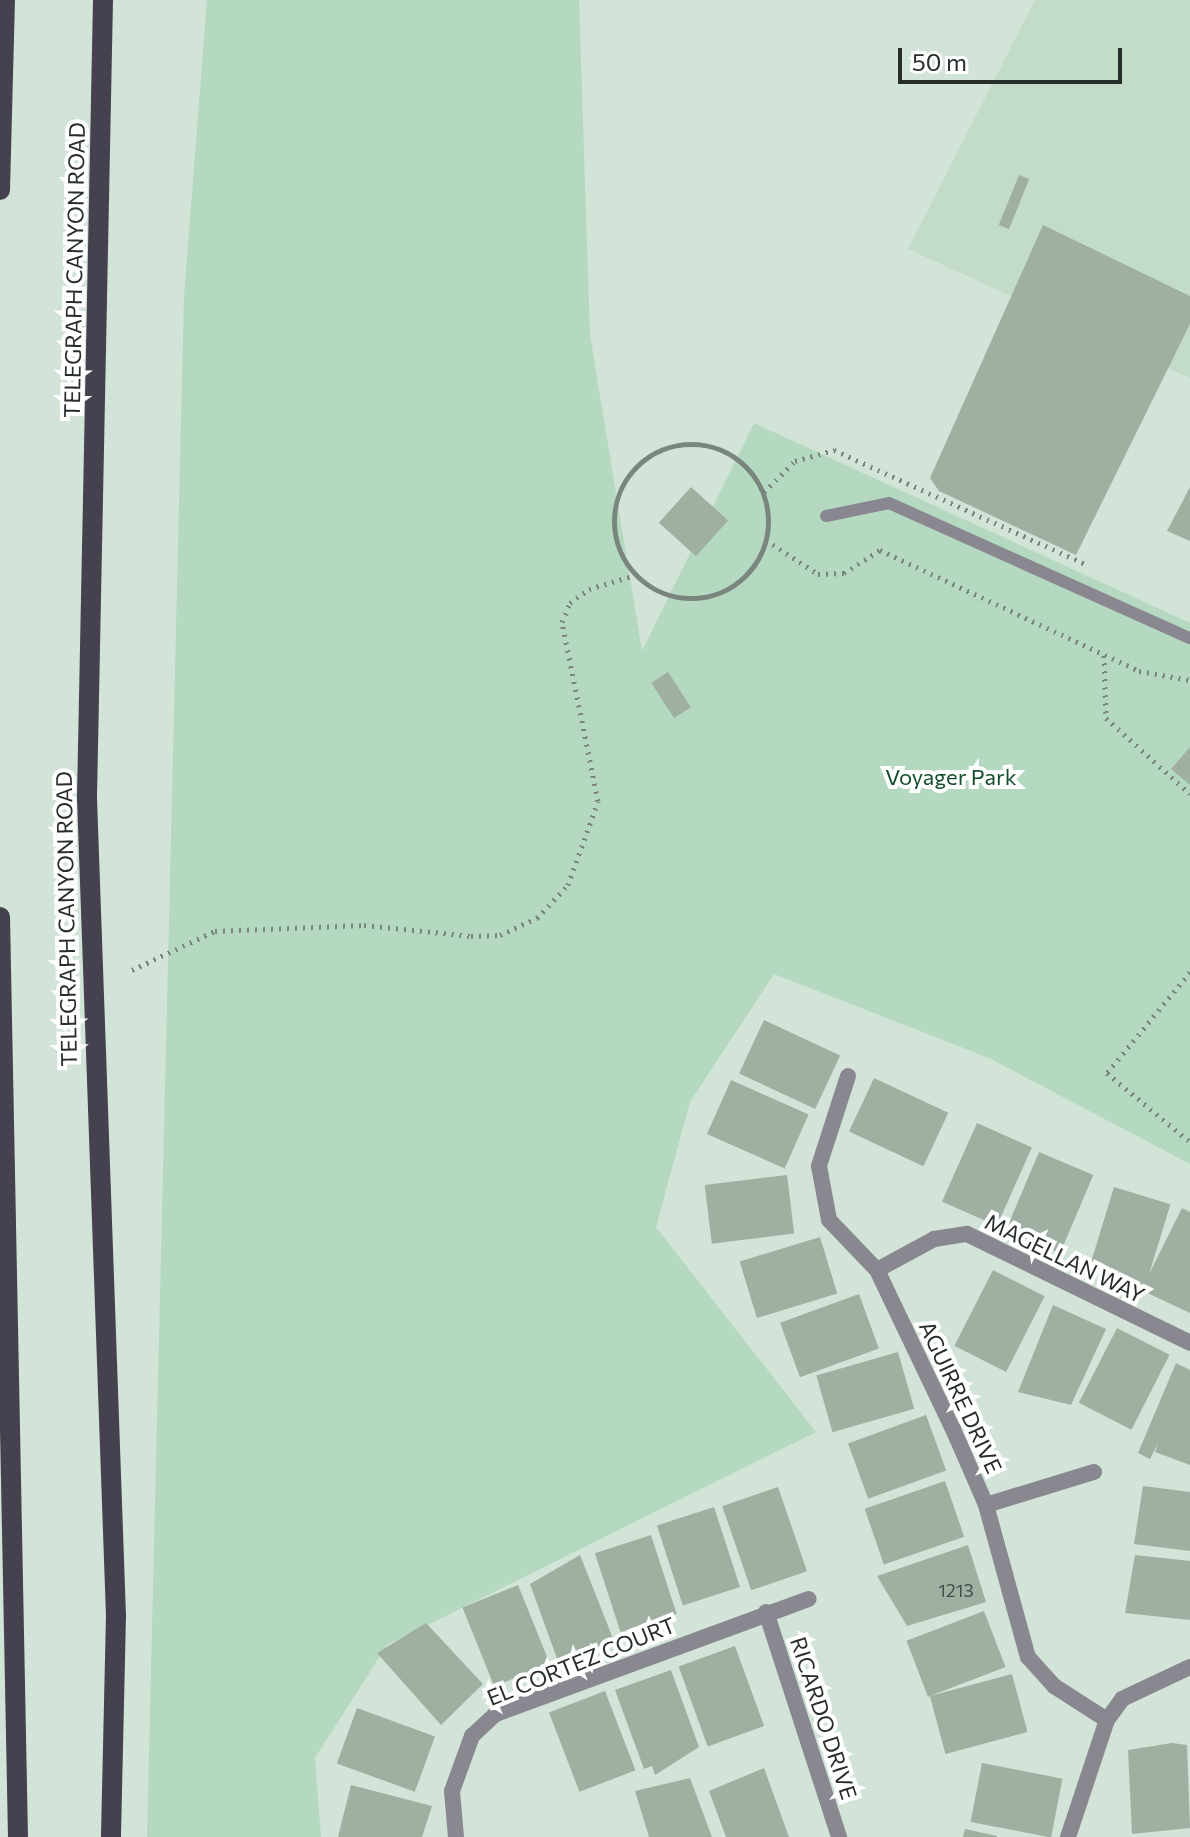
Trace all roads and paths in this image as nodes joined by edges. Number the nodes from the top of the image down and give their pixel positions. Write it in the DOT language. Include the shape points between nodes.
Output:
graph roads {
  1 [pos="5,0"];
  2 [pos="103,0"];
  3 [pos="0,190"];
  4 [pos="826,516"];
  5 [pos="766,540"];
  6 [pos="635,575"];
  7 [pos="1190,638"];
  8 [pos="1104,655"];
  9 [pos="1190,680"];
  10 [pos="1190,794"];
  11 [pos="0,917"];
  12 [pos="132,970"];
  13 [pos="1190,972"];
  14 [pos="848,1076"];
  15 [pos="1190,1142"];
  16 [pos="877,1270"];
  17 [pos="1190,1343"];
  18 [pos="1094,1472"];
  19 [pos="986,1505"];
  20 [pos="809,1599"];
  21 [pos="766,1612"];
  22 [pos="1190,1667"];
  23 [pos="1107,1720"];
  24 [pos="18,1837"];
  25 [pos="111,1837"];
  26 [pos="456,1837"];
  27 [pos="839,1837"];
  28 [pos="1068,1837"];
  1 -- 3 [label="main road"];
  2 -- 25 [label="main road, TELEGRAPH CANYON ROAD" via="87,798 116,1615"];
  4 -- 7 [label="lane" via="889,503"];
  5 -- 6 [label="path" via="757,562 722,593 675,597"];
  5 -- 6 [label="path" via="764,492 751,470 709,445 660,449 631,473 615,506 614,530"];
  5 -- 8 [label="path" via="818,574 844,573 880,550"];
  6 -- 12 [label="path" via="589,589 570,603 562,622 598,801 568,885 537,918 500,935 364,925 215,931"];
  8 -- 9 [label="path"];
  8 -- 10 [label="path" via="1106,718"];
  11 -- 24 [label="main road"];
  13 -- 15 [label="path" via="1107,1073"];
  14 -- 16 [label="street, AGUIRRE DRIVE" via="819,1166 829,1220"];
  16 -- 17 [label="street, MAGELLAN WAY" via="934,1239 967,1234"];
  16 -- 19 [label="street, AGUIRRE DRIVE"];
  18 -- 19 [label="street"];
  19 -- 23 [label="street, AGUIRRE DRIVE" via="1028,1657 1054,1686"];
  20 -- 21 [label="street, EL CORTEZ COURT"];
  21 -- 26 [label="street, EL CORTEZ COURT" via="496,1714 472,1736 452,1791"];
  21 -- 27 [label="street, RICARDO DRIVE"];
  22 -- 23 [label="street" via="1122,1699"];
  23 -- 28 [label="street"];
}
